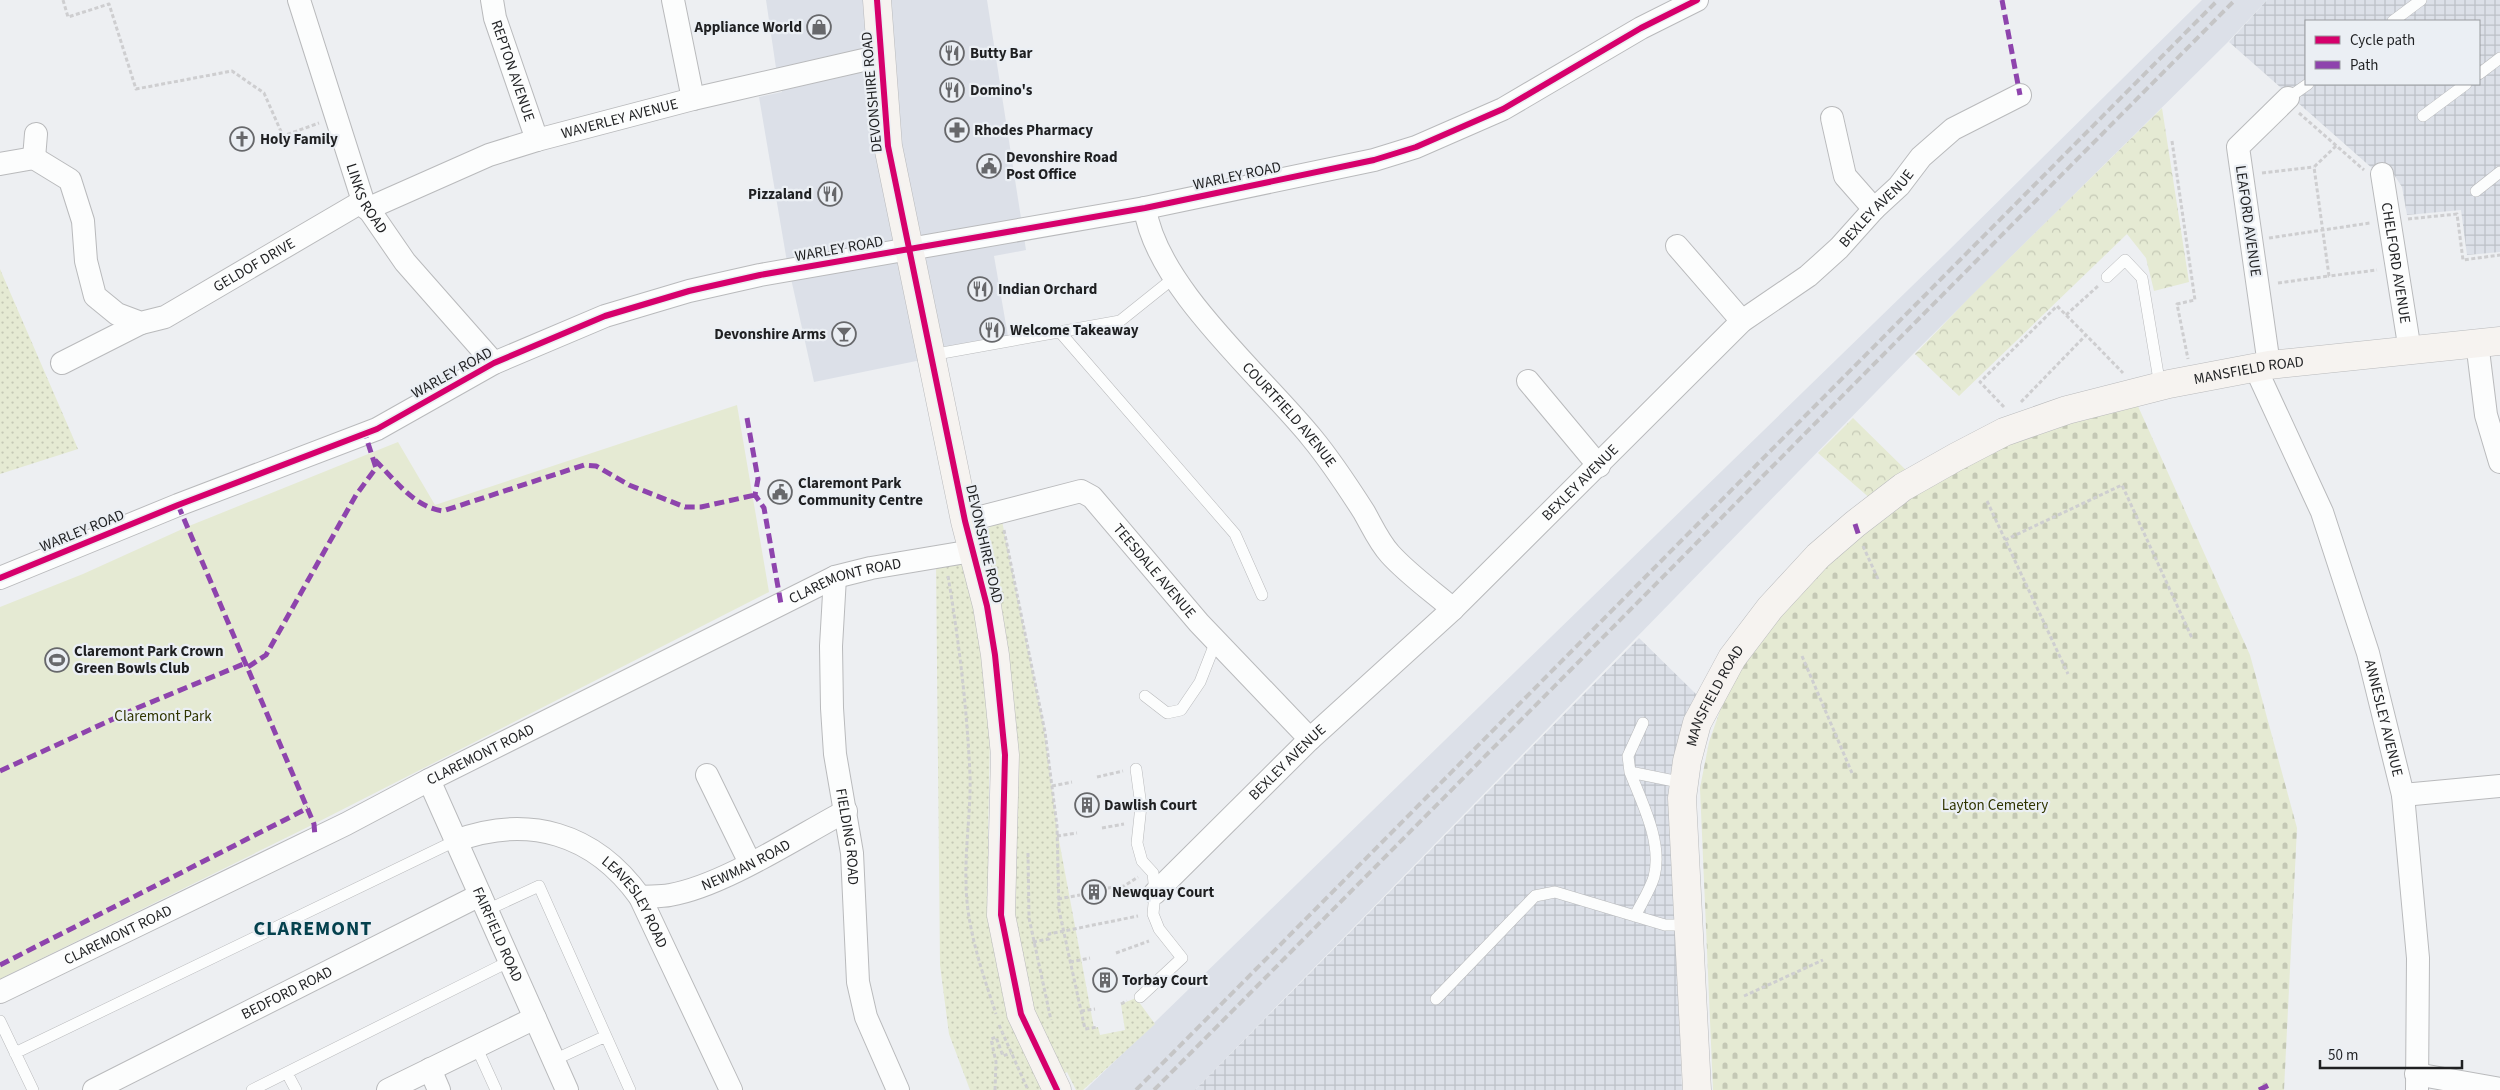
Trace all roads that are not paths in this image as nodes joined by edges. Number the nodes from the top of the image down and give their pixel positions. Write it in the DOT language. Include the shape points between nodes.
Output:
graph roads {
  1 [pos="299,0"];
  2 [pos="492,0"];
  3 [pos="673,0"];
  4 [pos="878,0"];
  5 [pos="1697,0"];
  6 [pos="2421,0"];
  7 [pos="2394,20"];
  8 [pos="880,56"];
  9 [pos="2500,58"];
  10 [pos="2480,73"];
  11 [pos="2307,85"];
  12 [pos="2465,85"];
  13 [pos="2020,95"];
  14 [pos="694,99"];
  15 [pos="2287,100"];
  16 [pos="2423,116"];
  17 [pos="1832,118"];
  18 [pos="36,134"];
  19 [pos="537,140"];
  20 [pos="34,158"];
  21 [pos="0,164"];
  22 [pos="2500,172"];
  23 [pos="2384,181"];
  24 [pos="2476,191"];
  25 [pos="365,205"];
  26 [pos="1145,208"];
  27 [pos="1874,208"];
  28 [pos="1677,246"];
  29 [pos="908,249"];
  30 [pos="1175,277"];
  31 [pos="2107,277"];
  32 [pos="1742,321"];
  33 [pos="141,324"];
  34 [pos="1059,331"];
  35 [pos="2488,342"];
  36 [pos="2410,351"];
  37 [pos="930,355"];
  38 [pos="62,363"];
  39 [pos="494,363"];
  40 [pos="2262,366"];
  41 [pos="1528,381"];
  42 [pos="2160,386"];
  43 [pos="2500,462"];
  44 [pos="1598,466"];
  45 [pos="965,521"];
  46 [pos="972,551"];
  47 [pos="835,577"];
  48 [pos="0,578"];
  49 [pos="1262,595"];
  50 [pos="1452,609"];
  51 [pos="1216,641"];
  52 [pos="1145,696"];
  53 [pos="1643,723"];
  54 [pos="1310,739"];
  55 [pos="1136,769"];
  56 [pos="1630,772"];
  57 [pos="707,775"];
  58 [pos="428,780"];
  59 [pos="1684,783"];
  60 [pos="2500,786"];
  61 [pos="2403,795"];
  62 [pos="846,810"];
  63 [pos="455,841"];
  64 [pos="750,863"];
  65 [pos="640,897"];
  66 [pos="483,902"];
  67 [pos="1154,904"];
  68 [pos="1635,916"];
  69 [pos="1690,925"];
  70 [pos="510,961"];
  71 [pos="0,992"];
  72 [pos="1140,997"];
  73 [pos="1436,1000"];
  74 [pos="535,1018"];
  75 [pos="0,1021"];
  76 [pos="606,1036"];
  77 [pos="476,1046"];
  78 [pos="15,1053"];
  79 [pos="554,1060"];
  80 [pos="430,1069"];
  81 [pos="287,1073"];
  82 [pos="2417,1082"];
  83 [pos="2500,1089"];
  84 [pos="34,1090"];
  85 [pos="94,1090"];
  86 [pos="252,1090"];
  87 [pos="296,1090"];
  88 [pos="388,1090"];
  89 [pos="439,1090"];
  90 [pos="496,1090"];
  91 [pos="567,1090"];
  92 [pos="630,1090"];
  93 [pos="731,1090"];
  94 [pos="898,1090"];
  95 [pos="1057,1090"];
  96 [pos="1697,1090"];
  1 -- 25 [label="street, LINKS ROAD"];
  2 -- 19 [label="street, REPTON AVENUE" via="495,18"];
  3 -- 14 [label="street"];
  4 -- 8 [label="street, DEVONSHIRE ROAD"];
  5 -- 26 [label="street, WARLEY ROAD" via="1641,28 1503,110 1416,148 1374,160"];
  6 -- 7 [label="lane"];
  8 -- 14 [label="street, WAVERLEY AVENUE"];
  8 -- 29 [label="street, DEVONSHIRE ROAD" via="888,146"];
  9 -- 10 [label="lane"];
  11 -- 15 [label="lane"];
  12 -- 16 [label="lane"];
  13 -- 27 [label="street, BEXLEY AVENUE" via="1953,129 1921,157 1899,186"];
  14 -- 19 [label="street, WAVERLEY AVENUE"];
  15 -- 40 [label="street, LEAFORD AVENUE" via="2238,147 2257,286"];
  17 -- 27 [label="street" via="1845,176"];
  18 -- 20 [label="street"];
  19 -- 25 [label="street, WAVERLEY AVENUE" via="489,155"];
  20 -- 21 [label="street"];
  20 -- 33 [label="street" via="70,180 83,221 86,261 95,296 117,314"];
  22 -- 24 [label="lane"];
  23 -- 36 [label="street, CHELFORD AVENUE"];
  25 -- 33 [label="street, GELDOF DRIVE" via="165,317"];
  25 -- 39 [label="street, LINKS ROAD" via="405,262"];
  26 -- 29 [label="street, WARLEY ROAD"];
  26 -- 30 [label="street, COURTFIELD AVENUE" via="1147,226"];
  27 -- 32 [label="street, BEXLEY AVENUE" via="1839,248 1808,276"];
  28 -- 32 [label="street"];
  29 -- 37 [label="street, DEVONSHIRE ROAD"];
  29 -- 39 [label="street, WARLEY ROAD" via="760,275 680,293 606,316"];
  30 -- 34 [label="lane" via="1120,321"];
  30 -- 50 [label="street, COURTFIELD AVENUE" via="1229,346 1312,437 1389,554"];
  31 -- 42 [label="lane" via="2125,260 2142,278"];
  32 -- 44 [label="street, BEXLEY AVENUE"];
  33 -- 38 [label="street, GELDOF DRIVE"];
  34 -- 37 [label="lane"];
  34 -- 49 [label="lane" via="1235,534"];
  35 -- 36 [label="street, MANSFIELD ROAD"];
  35 -- 43 [label="street" via="2486,415"];
  36 -- 40 [label="street, MANSFIELD ROAD"];
  37 -- 45 [label="street, DEVONSHIRE ROAD"];
  39 -- 48 [label="street, WARLEY ROAD" via="377,429"];
  40 -- 42 [label="street, MANSFIELD ROAD"];
  40 -- 61 [label="street, ANNESLEY AVENUE" via="2322,512 2368,653"];
  41 -- 44 [label="street"];
  42 -- 59 [label="street, MANSFIELD ROAD" via="2007,422 1903,487 1818,556 1770,608 1732,658 1697,723"];
  44 -- 50 [label="street, BEXLEY AVENUE"];
  45 -- 46 [label="street, DEVONSHIRE ROAD"];
  45 -- 51 [label="street, TEESDALE AVENUE" via="1081,491 1092,497"];
  46 -- 47 [label="street, CLAREMONT ROAD"];
  46 -- 95 [label="street, DEVONSHIRE ROAD" via="987,606 1005,756 1001,915 1021,1014"];
  47 -- 58 [label="street, CLAREMONT ROAD"];
  47 -- 62 [label="street, FIELDING ROAD" via="832,708 835,754"];
  50 -- 54 [label="street, BEXLEY AVENUE"];
  51 -- 52 [label="lane" via="1200,682 1181,710 1167,713"];
  51 -- 54 [label="street, TEESDALE AVENUE"];
  53 -- 56 [label="lane" via="1628,756"];
  54 -- 67 [label="street, BEXLEY AVENUE"];
  55 -- 67 [label="lane" via="1141,806 1137,842 1142,862 1153,873"];
  56 -- 59 [label="lane"];
  56 -- 68 [label="lane" via="1654,838 1655,862 1654,879"];
  57 -- 64 [label="street"];
  58 -- 63 [label="street, FAIRFIELD ROAD"];
  58 -- 71 [label="street, CLAREMONT ROAD" via="346,824"];
  59 -- 69 [label="street, MANSFIELD ROAD" via="1682,798"];
  60 -- 61 [label="street"];
  61 -- 82 [label="street, ANNESLEY AVENUE" via="2418,958"];
  62 -- 64 [label="street, NEWMAN ROAD"];
  62 -- 94 [label="street, FIELDING ROAD" via="852,853 858,982 866,1017"];
  63 -- 65 [label="street, LEAVESLEY ROAD" via="494,829 545,831 566,837 606,859"];
  63 -- 66 [label="street, FAIRFIELD ROAD"];
  63 -- 78 [label="lane"];
  64 -- 65 [label="street, NEWMAN ROAD" via="695,889"];
  65 -- 93 [label="street, LEAVESLEY ROAD"];
  66 -- 70 [label="street, FAIRFIELD ROAD"];
  66 -- 76 [label="lane" via="539,886"];
  66 -- 85 [label="street, BEDFORD ROAD"];
  67 -- 72 [label="lane" via="1159,929 1182,958"];
  68 -- 69 [label="lane" via="1665,925"];
  68 -- 73 [label="lane" via="1555,892 1535,896"];
  69 -- 96 [label="street, MANSFIELD ROAD"];
  70 -- 74 [label="street, FAIRFIELD ROAD"];
  70 -- 81 [label="lane"];
  74 -- 77 [label="street"];
  74 -- 79 [label="street, FAIRFIELD ROAD"];
  75 -- 78 [label="lane"];
  76 -- 79 [label="lane"];
  76 -- 92 [label="lane"];
  77 -- 80 [label="street"];
  77 -- 90 [label="lane"];
  78 -- 84 [label="lane"];
  79 -- 91 [label="street, FAIRFIELD ROAD"];
  80 -- 88 [label="street"];
  80 -- 89 [label="street"];
  81 -- 86 [label="lane"];
  81 -- 87 [label="lane"];
  82 -- 83 [label="street"];
}
